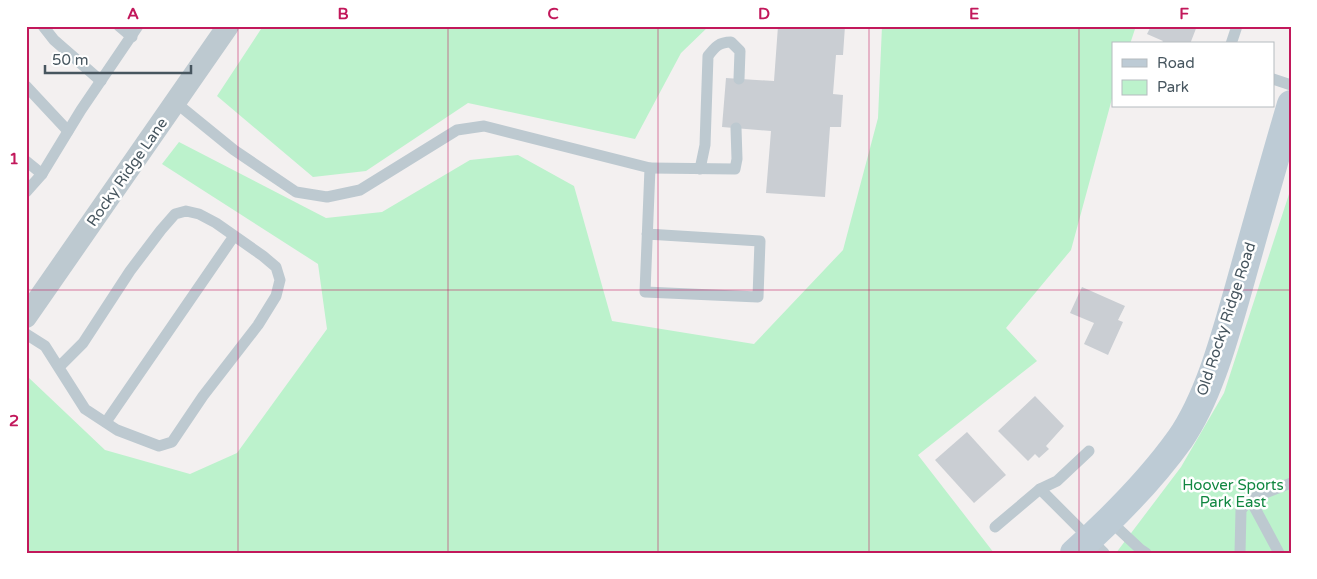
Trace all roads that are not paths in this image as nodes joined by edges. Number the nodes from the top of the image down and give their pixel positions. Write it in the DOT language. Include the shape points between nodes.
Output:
graph roads {
  1 [pos="43,26"];
  2 [pos="120,26"];
  3 [pos="138,26"];
  4 [pos="228,26"];
  5 [pos="1237,26"];
  6 [pos="132,37"];
  7 [pos="1232,42"];
  8 [pos="739,79"];
  9 [pos="1274,79"];
  10 [pos="101,81"];
  11 [pos="1291,85"];
  12 [pos="26,86"];
  13 [pos="176,102"];
  14 [pos="1291,104"];
  15 [pos="736,128"];
  16 [pos="68,131"];
  17 [pos="26,161"];
  18 [pos="650,168"];
  19 [pos="700,168"];
  20 [pos="42,174"];
  21 [pos="26,192"];
  22 [pos="648,234"];
  23 [pos="234,236"];
  24 [pos="26,317"];
  25 [pos="26,334"];
  26 [pos="59,367"];
  27 [pos="106,422"];
  28 [pos="1089,451"];
  29 [pos="1291,483"];
  30 [pos="1040,489"];
  31 [pos="1250,500"];
  32 [pos="1109,520"];
  33 [pos="996,528"];
  34 [pos="1089,548"];
  35 [pos="1146,553"];
  36 [pos="1240,553"];
  37 [pos="1279,553"];
  1 -- 10 [label="lane" via="54,40"];
  2 -- 6 [label="lane"];
  3 -- 6 [label="lane"];
  4 -- 13 [label="street, Rocky Ridge Lane"];
  5 -- 7 [label="lane"];
  6 -- 10 [label="lane"];
  8 -- 19 [label="lane" via="740,51 731,42 724,42 708,56 705,145"];
  9 -- 11 [label="lane"];
  10 -- 16 [label="lane"];
  12 -- 16 [label="lane"];
  13 -- 18 [label="lane" via="234,150 296,192 327,197 360,190 457,130 484,126"];
  13 -- 24 [label="street, Rocky Ridge Lane"];
  14 -- 32 [label="street, Old Rocky Ridge Road" via="1213,371 1180,438 1149,478"];
  15 -- 19 [label="lane" via="737,159 734,169"];
  16 -- 20 [label="lane"];
  17 -- 20 [label="lane"];
  18 -- 19 [label="lane"];
  18 -- 22 [label="lane"];
  20 -- 21 [label="lane"];
  22 -- 22 [label="lane" via="645,292 758,297 760,241"];
  23 -- 26 [label="lane" via="199,214 186,211 175,214 130,271 83,343"];
  23 -- 27 [label="lane"];
  23 -- 27 [label="lane" via="276,267 280,280 276,296 258,325 172,442 159,446 117,430"];
  25 -- 26 [label="lane" via="45,346"];
  26 -- 27 [label="lane" via="84,409"];
  28 -- 30 [label="lane" via="1057,481"];
  29 -- 31 [label="lane"];
  30 -- 33 [label="lane"];
  30 -- 34 [label="lane"];
  31 -- 36 [label="lane" via="1242,510"];
  31 -- 37 [label="lane"];
  32 -- 34 [label="street, Old Rocky Ridge Road"];
  32 -- 35 [label="lane"];
}
